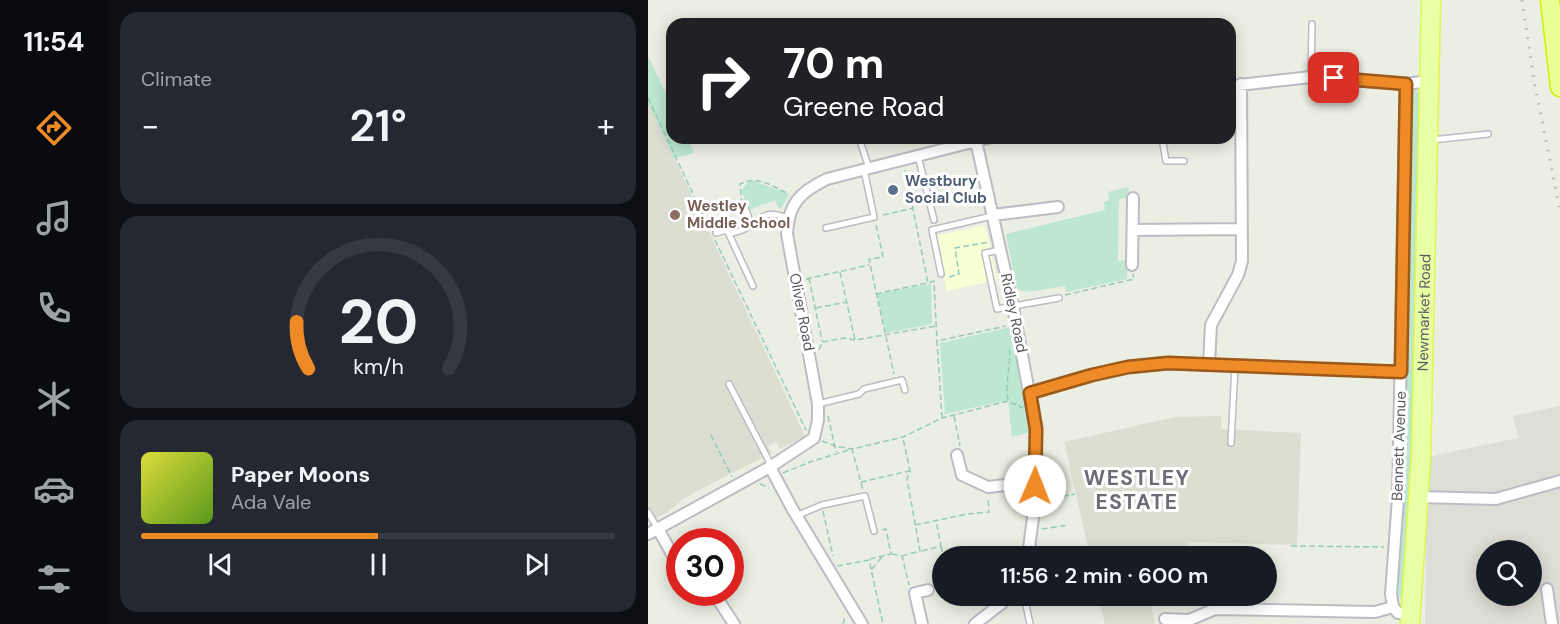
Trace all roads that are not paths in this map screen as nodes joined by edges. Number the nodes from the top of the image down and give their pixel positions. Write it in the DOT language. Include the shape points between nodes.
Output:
graph roads {
  1 [pos="1431,0"];
  2 [pos="1550,0"];
  3 [pos="1312,24"];
  4 [pos="1311,76"];
  5 [pos="1430,81"];
  6 [pos="1406,84"];
  7 [pos="1236,85"];
  8 [pos="1560,87"];
  9 [pos="1488,134"];
  10 [pos="1427,141"];
  11 [pos="861,144"];
  12 [pos="964,144"];
  13 [pos="977,144"];
  14 [pos="1163,144"];
  15 [pos="918,156"];
  16 [pos="1184,161"];
  17 [pos="867,169"];
  18 [pos="1133,198"];
  19 [pos="1058,207"];
  20 [pos="746,210"];
  21 [pos="993,215"];
  22 [pos="787,218"];
  23 [pos="934,220"];
  24 [pos="751,225"];
  25 [pos="826,228"];
  26 [pos="1241,228"];
  27 [pos="1133,230"];
  28 [pos="716,233"];
  29 [pos="729,234"];
  30 [pos="1000,245"];
  31 [pos="1132,266"];
  32 [pos="940,274"];
  33 [pos="753,286"];
  34 [pos="1059,298"];
  35 [pos="1013,307"];
  36 [pos="1209,364"];
  37 [pos="1235,366"];
  38 [pos="1401,372"];
  39 [pos="729,384"];
  40 [pos="905,390"];
  41 [pos="1030,393"];
  42 [pos="818,404"];
  43 [pos="1231,443"];
  44 [pos="957,455"];
  45 [pos="772,472"];
  46 [pos="1560,481"];
  47 [pos="1035,486"];
  48 [pos="1419,496"];
  49 [pos="648,512"];
  50 [pos="796,516"];
  51 [pos="653,531"];
  52 [pos="874,531"];
  53 [pos="1030,546"];
  54 [pos="666,547"];
  55 [pos="1546,589"];
  56 [pos="928,590"];
  57 [pos="724,606"];
  58 [pos="999,606"];
  59 [pos="1026,606"];
  60 [pos="1393,607"];
  61 [pos="735,619"];
  62 [pos="1165,619"];
  63 [pos="1410,619"];
  64 [pos="862,624"];
  65 [pos="922,624"];
  66 [pos="975,624"];
  67 [pos="1030,624"];
  68 [pos="1552,624"];
  1 -- 5 [label="main road, Newmarket Road"];
  2 -- 8 [label="highway"];
  3 -- 4 [label="lane"];
  4 -- 6 [label="street"];
  4 -- 7 [label="street"];
  5 -- 6 [label="street"];
  5 -- 10 [label="main road, Newmarket Road"];
  6 -- 38 [label="street, Bennett Avenue"];
  7 -- 26 [label="street"];
  9 -- 10 [label="lane"];
  10 -- 48 [label="main road, Newmarket Road"];
  11 -- 17 [label="lane"];
  12 -- 15 [label="street"];
  13 -- 21 [label="street, Ridley Road"];
  14 -- 16 [label="lane" via="1166,161"];
  15 -- 17 [label="street"];
  15 -- 23 [label="lane"];
  17 -- 22 [label="street" via="817,184 798,199"];
  17 -- 25 [label="lane" via="874,217"];
  18 -- 27 [label="street"];
  19 -- 21 [label="street"];
  20 -- 24 [label="lane"];
  21 -- 30 [label="street, Ridley Road"];
  21 -- 32 [label="lane" via="932,230"];
  22 -- 24 [label="lane" via="765,214"];
  22 -- 42 [label="street, Oliver Road"];
  24 -- 29 [label="lane"];
  26 -- 27 [label="street"];
  26 -- 36 [label="street" via="1242,261 1211,325"];
  27 -- 31 [label="street"];
  28 -- 29 [label="lane" via="727,230"];
  29 -- 33 [label="lane"];
  30 -- 35 [label="street, Ridley Road"];
  30 -- 35 [label="lane" via="985,254 994,298 997,309"];
  34 -- 35 [label="lane"];
  35 -- 41 [label="street, Ridley Road"];
  36 -- 37 [label="street"];
  36 -- 41 [label="street" via="1128,367"];
  37 -- 38 [label="street"];
  37 -- 43 [label="lane"];
  38 -- 60 [label="street, Bennett Avenue"];
  39 -- 45 [label="lane"];
  40 -- 42 [label="lane" via="902,380"];
  41 -- 47 [label="street, Ridley Road" via="1036,429"];
  42 -- 45 [label="street, Oliver Road" via="814,438"];
  44 -- 47 [label="street" via="962,475 988,487"];
  45 -- 50 [label="street"];
  45 -- 51 [label="street"];
  46 -- 48 [label="street" via="1496,499"];
  47 -- 53 [label="street, Ridley Road"];
  48 -- 63 [label="main road, Newmarket Road"];
  49 -- 51 [label="lane"];
  50 -- 52 [label="lane" via="822,505 866,496"];
  50 -- 64 [label="street" via="850,594"];
  51 -- 54 [label="street"];
  55 -- 68 [label="street"];
  56 -- 65 [label="street" via="915,593"];
  57 -- 61 [label="street"];
  58 -- 66 [label="street"];
  59 -- 67 [label="lane"];
  60 -- 62 [label="street" via="1375,612 1215,609 1189,620"];
  60 -- 63 [label="street"];
}
